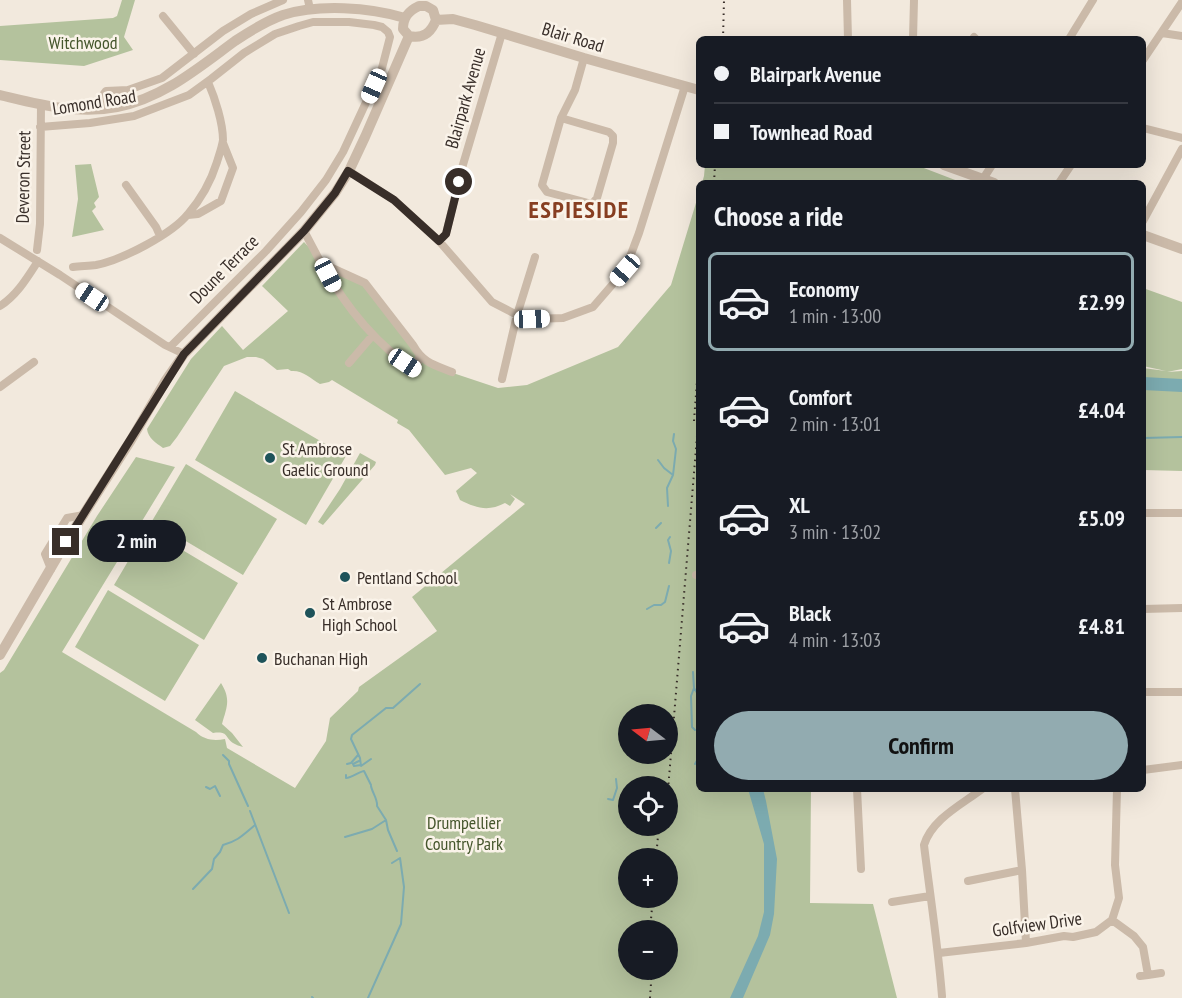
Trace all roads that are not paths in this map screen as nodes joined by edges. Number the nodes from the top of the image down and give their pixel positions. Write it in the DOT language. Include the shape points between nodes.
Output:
graph roads {
  1 [pos="283,0"];
  2 [pos="847,0"];
  3 [pos="914,0"];
  4 [pos="1093,0"];
  5 [pos="1182,2"];
  6 [pos="424,3"];
  7 [pos="309,5"];
  8 [pos="163,16"];
  9 [pos="405,18"];
  10 [pos="436,20"];
  11 [pos="502,33"];
  12 [pos="1162,33"];
  13 [pos="409,36"];
  14 [pos="848,36"];
  15 [pos="913,36"];
  16 [pos="1071,36"];
  17 [pos="1182,36"];
  18 [pos="390,37"];
  19 [pos="236,41"];
  20 [pos="244,53"];
  21 [pos="194,54"];
  22 [pos="1146,56"];
  23 [pos="585,58"];
  24 [pos="208,82"];
  25 [pos="685,86"];
  26 [pos="696,89"];
  27 [pos="0,94"];
  28 [pos="41,105"];
  29 [pos="104,108"];
  30 [pos="561,118"];
  31 [pos="40,127"];
  32 [pos="1146,129"];
  33 [pos="1182,138"];
  34 [pos="223,140"];
  35 [pos="1182,149"];
  36 [pos="952,168"];
  37 [pos="348,171"];
  38 [pos="982,180"];
  39 [pos="126,185"];
  40 [pos="301,212"];
  41 [pos="188,215"];
  42 [pos="1146,215"];
  43 [pos="311,220"];
  44 [pos="304,231"];
  45 [pos="160,236"];
  46 [pos="1146,236"];
  47 [pos="0,238"];
  48 [pos="439,241"];
  49 [pos="1182,249"];
  50 [pos="37,250"];
  51 [pos="535,257"];
  52 [pos="38,261"];
  53 [pos="321,263"];
  54 [pos="73,267"];
  55 [pos="0,306"];
  56 [pos="517,315"];
  57 [pos="373,335"];
  58 [pos="170,347"];
  59 [pos="184,354"];
  60 [pos="419,357"];
  61 [pos="34,362"];
  62 [pos="350,363"];
  63 [pos="452,372"];
  64 [pos="502,378"];
  65 [pos="0,387"];
  66 [pos="1146,513"];
  67 [pos="1182,513"];
  68 [pos="1182,608"];
  69 [pos="1146,609"];
  70 [pos="0,656"];
  71 [pos="1146,692"];
  72 [pos="1182,692"];
  73 [pos="1182,765"];
  74 [pos="1146,770"];
  75 [pos="857,792"];
  76 [pos="978,792"];
  77 [pos="1015,792"];
  78 [pos="1117,792"];
  79 [pos="861,869"];
  80 [pos="1022,870"];
  81 [pos="968,881"];
  82 [pos="930,896"];
  83 [pos="892,902"];
  84 [pos="1112,920"];
  85 [pos="1026,944"];
  86 [pos="939,953"];
  87 [pos="1161,973"];
  88 [pos="942,996"];
  1 -- 21 [label="street, Lomond Road" via="251,14"];
  2 -- 14 [label="street"];
  3 -- 15 [label="street"];
  4 -- 16 [label="street"];
  5 -- 12 [label="street"];
  6 -- 9 [label="street"];
  6 -- 10 [label="street" via="433,10"];
  7 -- 9 [label="street, Lomond Road" via="376,11"];
  7 -- 19 [label="street, Lomond Road"];
  8 -- 21 [label="street"];
  9 -- 13 [label="street" via="403,30"];
  10 -- 11 [label="street, Blair Road" via="453,19"];
  10 -- 13 [label="street" via="428,33"];
  11 -- 23 [label="street, Blair Road"];
  11 -- 48 [label="street, Blairpark Avenue" via="446,234"];
  12 -- 17 [label="street"];
  12 -- 22 [label="street"];
  13 -- 37 [label="street"];
  18 -- 20 [label="street, Lomond Road" via="386,29 374,25 313,22 275,34"];
  18 -- 40 [label="street, Doune Terrace" via="382,68 344,152"];
  19 -- 20 [label="street"];
  19 -- 29 [label="street, Lomond Road" via="168,88 141,100"];
  20 -- 24 [label="street, Lomond Road"];
  21 -- 29 [label="street, Lomond Road" via="162,78 128,90 106,92"];
  23 -- 25 [label="street, Blair Road"];
  23 -- 30 [label="street" via="576,90"];
  24 -- 31 [label="street, Lomond Road" via="189,95 134,116"];
  24 -- 34 [label="street"];
  25 -- 26 [label="street, Blair Road"];
  25 -- 56 [label="street" via="625,270 593,307 564,318 532,319"];
  27 -- 28 [label="street, Lomond Road"];
  28 -- 29 [label="street, Lomond Road"];
  28 -- 31 [label="street, Deveron Street"];
  30 -- 30 [label="street" via="543,187 547,192 592,204 597,198 613,136"];
  31 -- 50 [label="street, Deveron Street"];
  32 -- 33 [label="street"];
  34 -- 41 [label="street" via="213,173"];
  34 -- 41 [label="street" via="233,168 221,201"];
  35 -- 42 [label="street"];
  36 -- 38 [label="street"];
  37 -- 43 [label="street"];
  37 -- 48 [label="street" via="394,200"];
  39 -- 45 [label="street"];
  40 -- 43 [label="street"];
  40 -- 58 [label="street, Doune Terrace"];
  41 -- 45 [label="street"];
  43 -- 44 [label="street"];
  44 -- 53 [label="street"];
  44 -- 59 [label="street"];
  45 -- 54 [label="street" via="97,265"];
  46 -- 49 [label="street"];
  47 -- 52 [label="street"];
  48 -- 56 [label="street" via="492,302"];
  51 -- 56 [label="street"];
  52 -- 55 [label="street" via="26,280"];
  52 -- 58 [label="street"];
  53 -- 57 [label="street" via="350,309"];
  53 -- 60 [label="street" via="365,283"];
  56 -- 64 [label="street"];
  57 -- 60 [label="street" via="416,370"];
  57 -- 62 [label="street"];
  58 -- 59 [label="street"];
  59 -- 70 [label="street"];
  60 -- 63 [label="street"];
  61 -- 65 [label="street"];
  66 -- 67 [label="street"];
  68 -- 69 [label="street"];
  71 -- 72 [label="street"];
  73 -- 74 [label="street"];
  75 -- 79 [label="street"];
  76 -- 82 [label="street" via="935,824 926,838"];
  77 -- 80 [label="street"];
  78 -- 84 [label="street" via="1114,844 1119,898"];
  80 -- 81 [label="street"];
  80 -- 85 [label="street"];
  82 -- 83 [label="street"];
  82 -- 86 [label="street"];
  84 -- 85 [label="street, Golfview Drive" via="1096,932"];
  84 -- 87 [label="street" via="1143,947 1144,976"];
  85 -- 86 [label="street, Golfview Drive"];
  86 -- 88 [label="street"];
}
